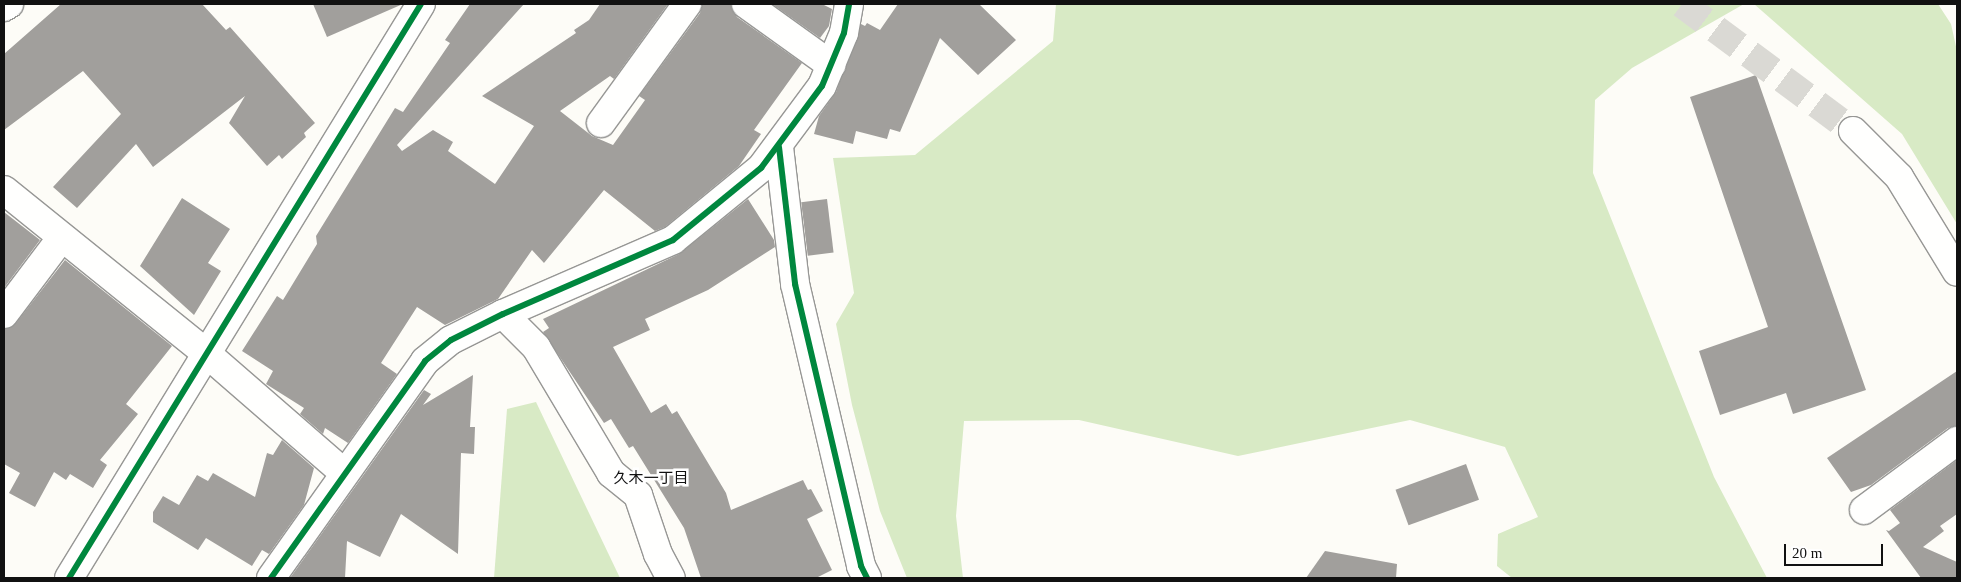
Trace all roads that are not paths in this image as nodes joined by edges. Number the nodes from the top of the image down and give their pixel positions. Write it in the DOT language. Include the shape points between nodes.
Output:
graph roads {
  1 [pos="8,4"];
  2 [pos="421,4"];
  3 [pos="687,4"];
  4 [pos="746,4"];
  5 [pos="849,4"];
  6 [pos="4,7"];
  7 [pos="831,65"];
  8 [pos="601,123"];
  9 [pos="1853,131"];
  10 [pos="779,147"];
  11 [pos="4,190"];
  12 [pos="62,237"];
  13 [pos="1957,272"];
  14 [pos="4,314"];
  15 [pos="503,314"];
  16 [pos="206,353"];
  17 [pos="1957,441"];
  18 [pos="344,472"];
  19 [pos="1864,510"];
  20 [pos="69,578"];
  21 [pos="271,578"];
  22 [pos="671,578"];
  23 [pos="867,578"];
  1 -- 6 [label="street"];
  2 -- 16 [label="street"];
  3 -- 8 [label="street"];
  4 -- 7 [label="street"];
  5 -- 7 [label="street" via="844,34"];
  7 -- 10 [label="street" via="822,86"];
  9 -- 13 [label="street" via="1899,177"];
  10 -- 15 [label="street" via="761,168 672,240"];
  10 -- 23 [label="street" via="795,284 861,566"];
  11 -- 12 [label="street"];
  12 -- 14 [label="street"];
  12 -- 16 [label="street"];
  15 -- 18 [label="street" via="451,340 425,361"];
  15 -- 22 [label="street" via="536,347 611,473 638,495 658,554"];
  16 -- 18 [label="street"];
  16 -- 20 [label="street"];
  17 -- 19 [label="street"];
  18 -- 21 [label="street"];
}
